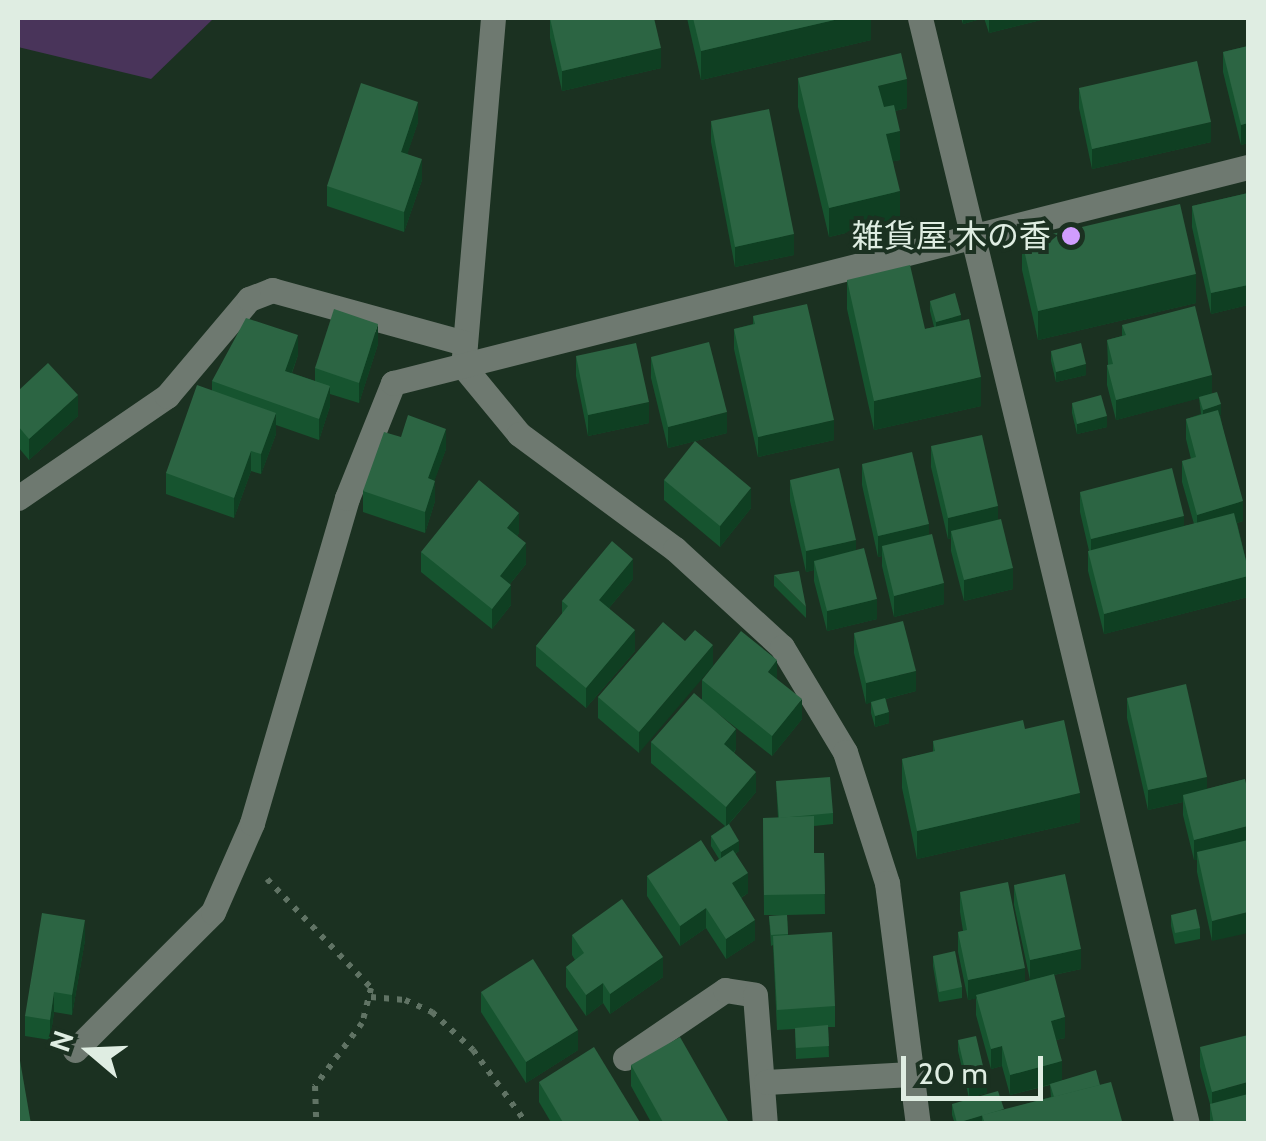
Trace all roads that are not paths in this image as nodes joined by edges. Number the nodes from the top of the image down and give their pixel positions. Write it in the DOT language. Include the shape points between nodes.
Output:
graph roads {
  1 [pos="493,18"];
  2 [pos="920,18"];
  3 [pos="1248,168"];
  4 [pos="972,240"];
  5 [pos="464,355"];
  6 [pos="18,498"];
  7 [pos="76,1050"];
  8 [pos="625,1058"];
  9 [pos="911,1074"];
  10 [pos="766,1082"];
  11 [pos="765,1124"];
  12 [pos="918,1124"];
  13 [pos="1187,1124"];
  1 -- 5 [label="street"];
  2 -- 4 [label="street"];
  3 -- 4 [label="street"];
  4 -- 5 [label="street"];
  4 -- 13 [label="street"];
  5 -- 6 [label="street" via="272,290 249,299 167,396"];
  5 -- 7 [label="street" via="393,384 347,498 241,852 213,912"];
  5 -- 9 [label="street" via="519,434 675,549 782,647 845,752 887,883"];
  8 -- 10 [label="street" via="725,990 740,992 755,995"];
  9 -- 10 [label="street"];
  9 -- 12 [label="street"];
  10 -- 11 [label="street"];
}
